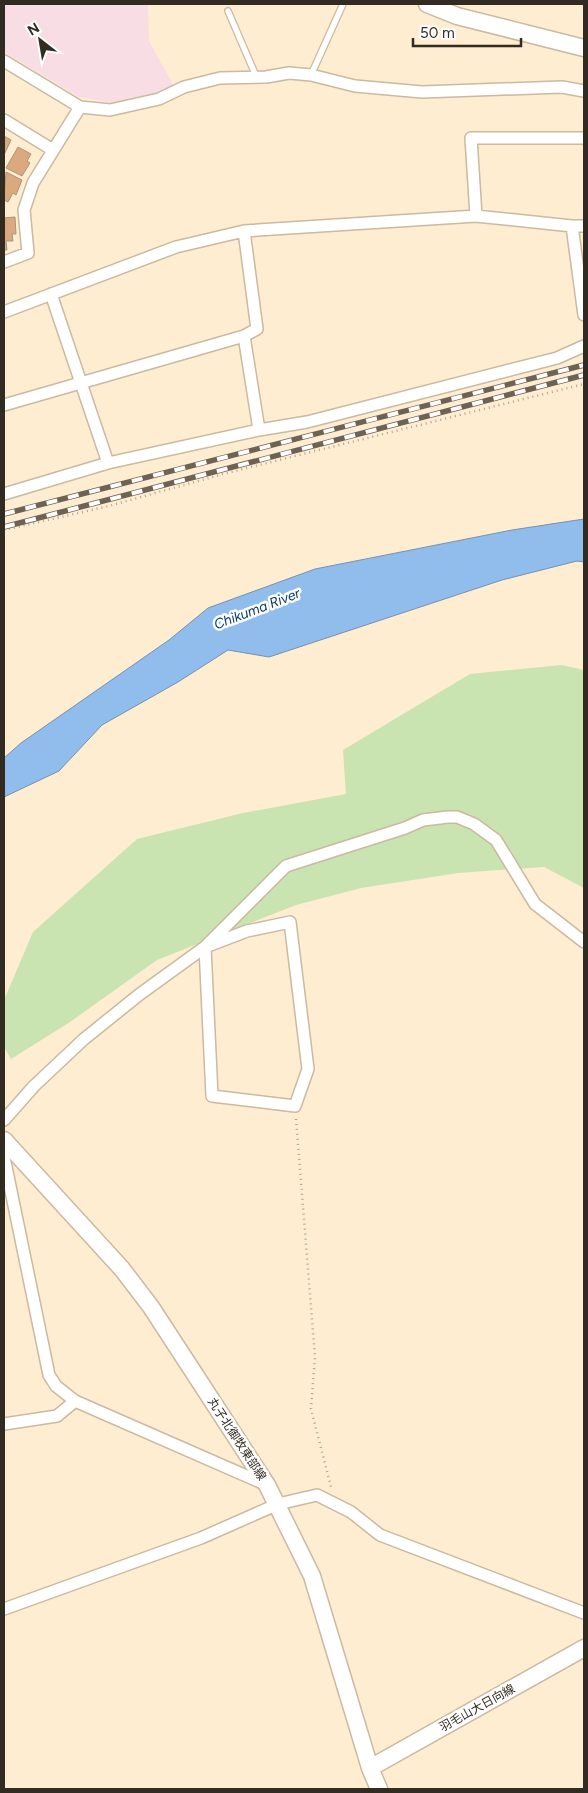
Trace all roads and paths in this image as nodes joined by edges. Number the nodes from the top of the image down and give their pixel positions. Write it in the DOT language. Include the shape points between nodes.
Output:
graph roads {
  1 [pos="343,4"];
  2 [pos="427,4"];
  3 [pos="228,11"];
  4 [pos="584,48"];
  5 [pos="4,61"];
  6 [pos="311,75"];
  7 [pos="256,76"];
  8 [pos="584,91"];
  9 [pos="80,108"];
  10 [pos="4,120"];
  11 [pos="584,138"];
  12 [pos="53,150"];
  13 [pos="476,216"];
  14 [pos="572,226"];
  15 [pos="584,226"];
  16 [pos="244,232"];
  17 [pos="4,262"];
  18 [pos="50,294"];
  19 [pos="4,312"];
  20 [pos="584,315"];
  21 [pos="244,336"];
  22 [pos="584,346"];
  23 [pos="81,383"];
  24 [pos="584,384"];
  25 [pos="4,405"];
  26 [pos="259,430"];
  27 [pos="108,463"];
  28 [pos="4,494"];
  29 [pos="4,530"];
  30 [pos="584,942"];
  31 [pos="205,947"];
  32 [pos="295,1106"];
  33 [pos="4,1120"];
  34 [pos="4,1140"];
  35 [pos="4,1157"];
  36 [pos="75,1401"];
  37 [pos="4,1424"];
  38 [pos="267,1485"];
  39 [pos="335,1503"];
  40 [pos="278,1504"];
  41 [pos="4,1609"];
  42 [pos="584,1613"];
  43 [pos="584,1648"];
  44 [pos="370,1768"];
  45 [pos="379,1789"];
  1 -- 6 [label="lane"];
  2 -- 4 [label="main road" via="458,16"];
  3 -- 7 [label="lane"];
  5 -- 9 [label="street"];
  6 -- 7 [label="street"];
  6 -- 8 [label="street" via="355,86 422,92 562,88"];
  7 -- 9 [label="street" via="220,78 184,87 159,99 110,110"];
  9 -- 12 [label="street"];
  10 -- 12 [label="street"];
  11 -- 13 [label="street" via="471,138"];
  12 -- 17 [label="street" via="33,183 24,210 28,253"];
  13 -- 14 [label="street"];
  13 -- 16 [label="street"];
  14 -- 15 [label="street"];
  14 -- 20 [label="street"];
  16 -- 18 [label="street" via="176,247"];
  16 -- 21 [label="street" via="257,328"];
  18 -- 19 [label="street"];
  18 -- 23 [label="street"];
  21 -- 23 [label="street"];
  21 -- 26 [label="street"];
  22 -- 26 [label="street" via="557,358 307,422"];
  23 -- 25 [label="street"];
  23 -- 27 [label="street"];
  24 -- 29 [label="path"];
  26 -- 27 [label="street"];
  27 -- 28 [label="street"];
  30 -- 31 [label="street" via="535,904 496,840 474,824 448,817 423,820 286,866"];
  31 -- 32 [label="street" via="212,1096"];
  31 -- 32 [label="street" via="247,932 290,922 308,1069"];
  31 -- 33 [label="street" via="84,1039 34,1086"];
  32 -- 39 [label="path" via="315,1357 311,1409"];
  34 -- 38 [label="main road, 丸子北御牧東部線" via="122,1269 151,1307"];
  35 -- 36 [label="street" via="49,1375 56,1386"];
  36 -- 37 [label="street" via="57,1416"];
  36 -- 38 [label="street"];
  38 -- 40 [label="main road, 丸子北御牧東部線"];
  39 -- 40 [label="street" via="317,1495"];
  39 -- 42 [label="street" via="380,1535"];
  40 -- 41 [label="street" via="201,1538"];
  40 -- 44 [label="main road, 丸子北御牧東部線" via="312,1576"];
  43 -- 44 [label="main road, 羽毛山大日向線"];
  44 -- 45 [label="main road, 丸子北御牧東部線"];
}
